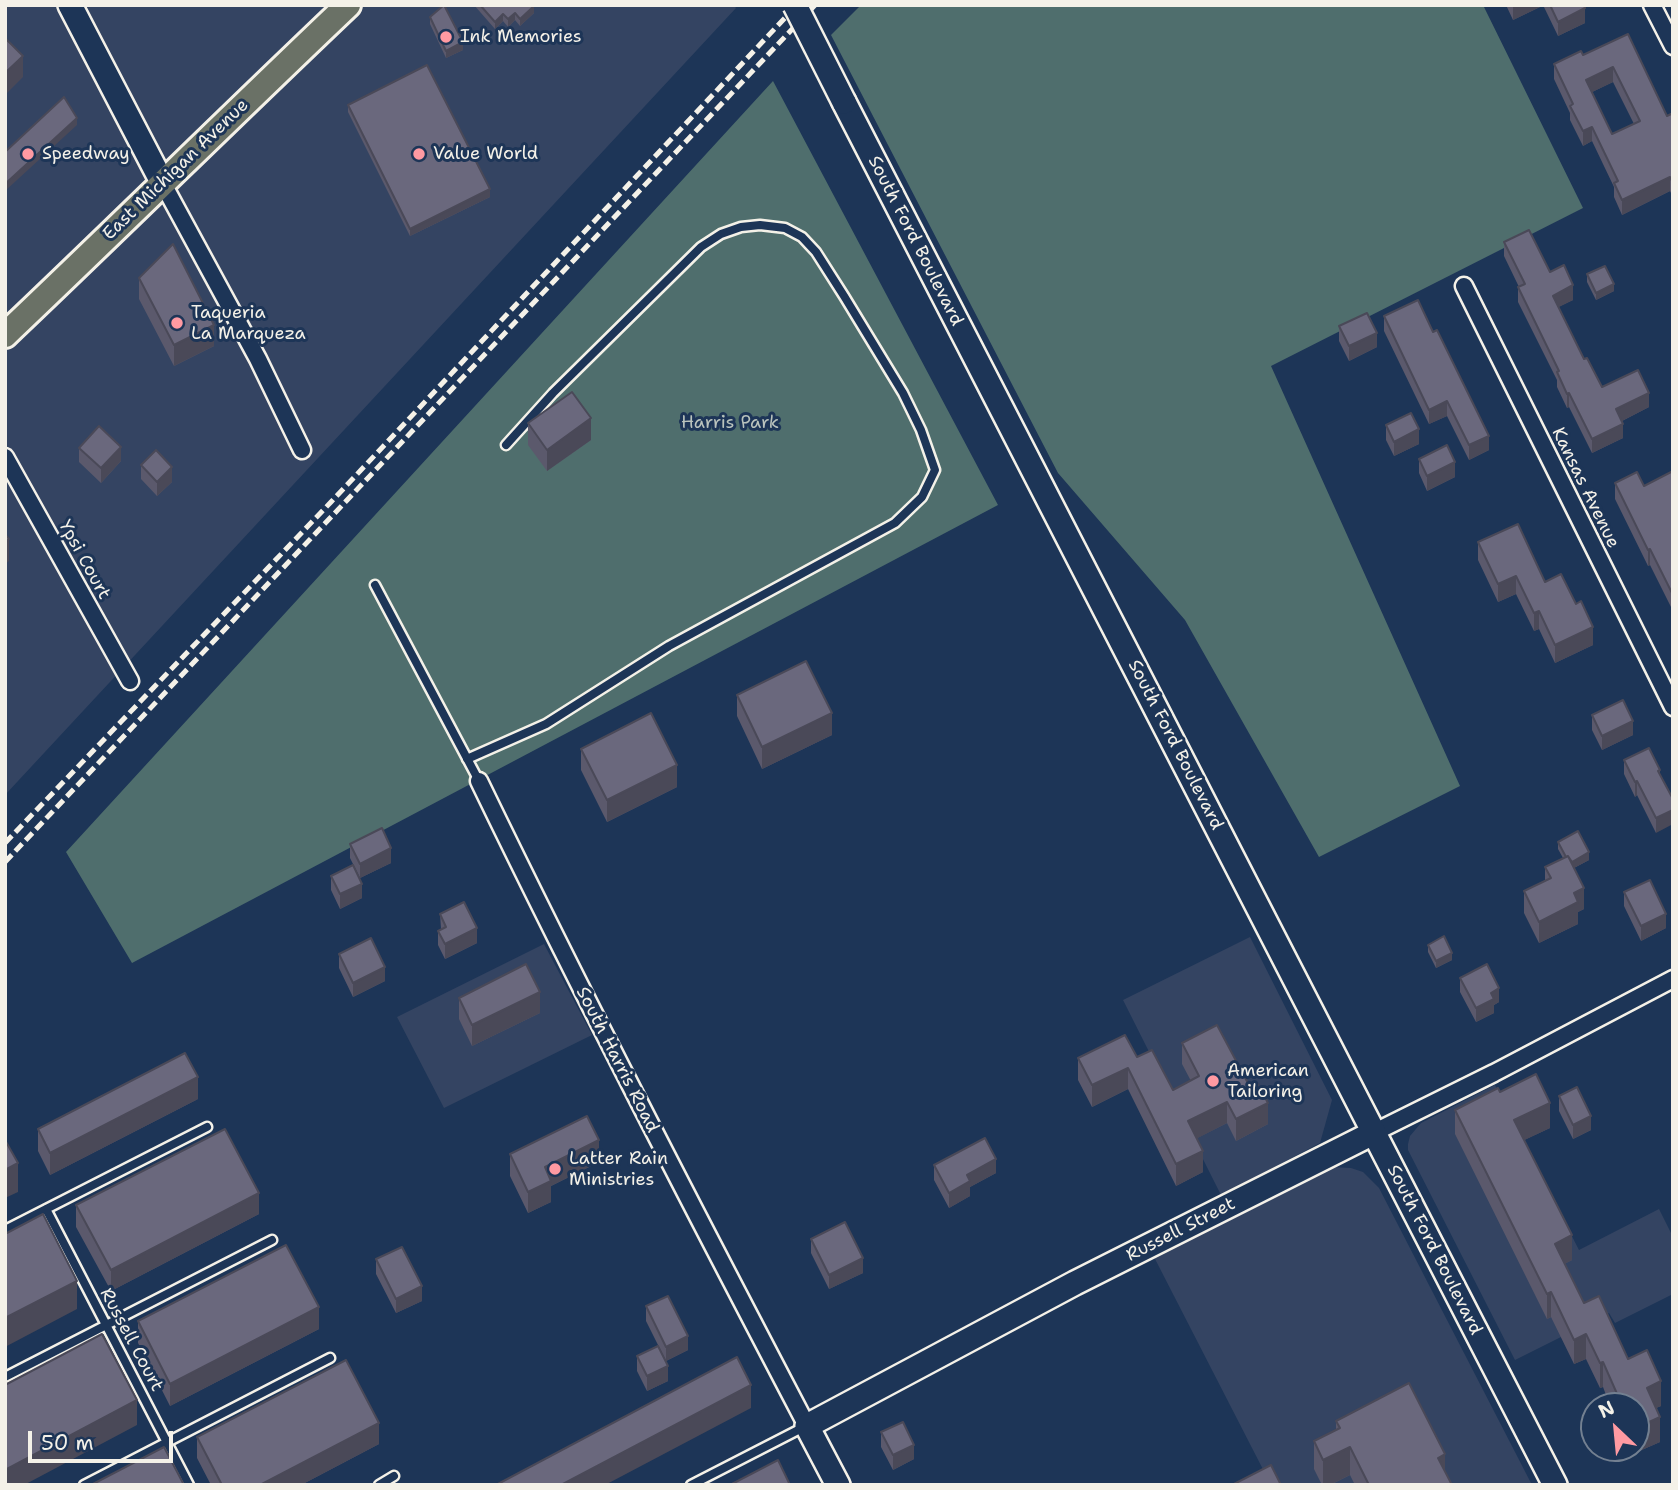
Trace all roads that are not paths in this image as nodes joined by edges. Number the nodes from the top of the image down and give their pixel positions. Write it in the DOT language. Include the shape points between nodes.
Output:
graph roads {
  1 [pos="70,5"];
  2 [pos="348,5"];
  3 [pos="794,5"];
  4 [pos="1652,5"];
  5 [pos="1673,46"];
  6 [pos="162,182"];
  7 [pos="1464,286"];
  8 [pos="5,335"];
  9 [pos="506,445"];
  10 [pos="302,450"];
  11 [pos="5,457"];
  12 [pos="375,585"];
  13 [pos="130,681"];
  14 [pos="1673,707"];
  15 [pos="467,759"];
  16 [pos="478,781"];
  17 [pos="1673,979"];
  18 [pos="207,1127"];
  19 [pos="1373,1133"];
  20 [pos="46,1209"];
  21 [pos="5,1230"];
  22 [pos="272,1240"];
  23 [pos="105,1325"];
  24 [pos="330,1358"];
  25 [pos="5,1377"];
  26 [pos="807,1426"];
  27 [pos="166,1442"];
  28 [pos="394,1476"];
  29 [pos="84,1485"];
  30 [pos="189,1485"];
  31 [pos="379,1485"];
  32 [pos="691,1485"];
  33 [pos="838,1485"];
  34 [pos="1555,1485"];
  1 -- 6 [label="main road"];
  2 -- 6 [label="main road, East Michigan Avenue"];
  3 -- 19 [label="main road, South Ford Boulevard, bridge"];
  4 -- 5 [label="street"];
  6 -- 8 [label="main road, East Michigan Avenue"];
  6 -- 10 [label="street"];
  7 -- 14 [label="street, Kansas Avenue"];
  9 -- 15 [label="lane" via="701,247 721,234 760,225 785,228 816,252 903,393 935,470 922,497 895,523 669,646 547,724"];
  11 -- 13 [label="street, Ypsi Court"];
  12 -- 15 [label="lane"];
  15 -- 16 [label="lane"];
  16 -- 26 [label="street, South Harris Road"];
  17 -- 19 [label="street, Russell Street"];
  18 -- 20 [label="lane"];
  19 -- 26 [label="main road, Russell Street" via="1075,1283"];
  19 -- 34 [label="main road, South Ford Boulevard"];
  20 -- 21 [label="lane"];
  20 -- 23 [label="lane, Russell Court"];
  22 -- 23 [label="lane"];
  23 -- 25 [label="lane"];
  23 -- 27 [label="lane, Russell Court"];
  24 -- 27 [label="lane"];
  26 -- 32 [label="lane, Russell Street"];
  26 -- 33 [label="main road, South Harris Road"];
  27 -- 29 [label="lane"];
  27 -- 30 [label="lane, Russell Court"];
  28 -- 31 [label="lane"];
}
